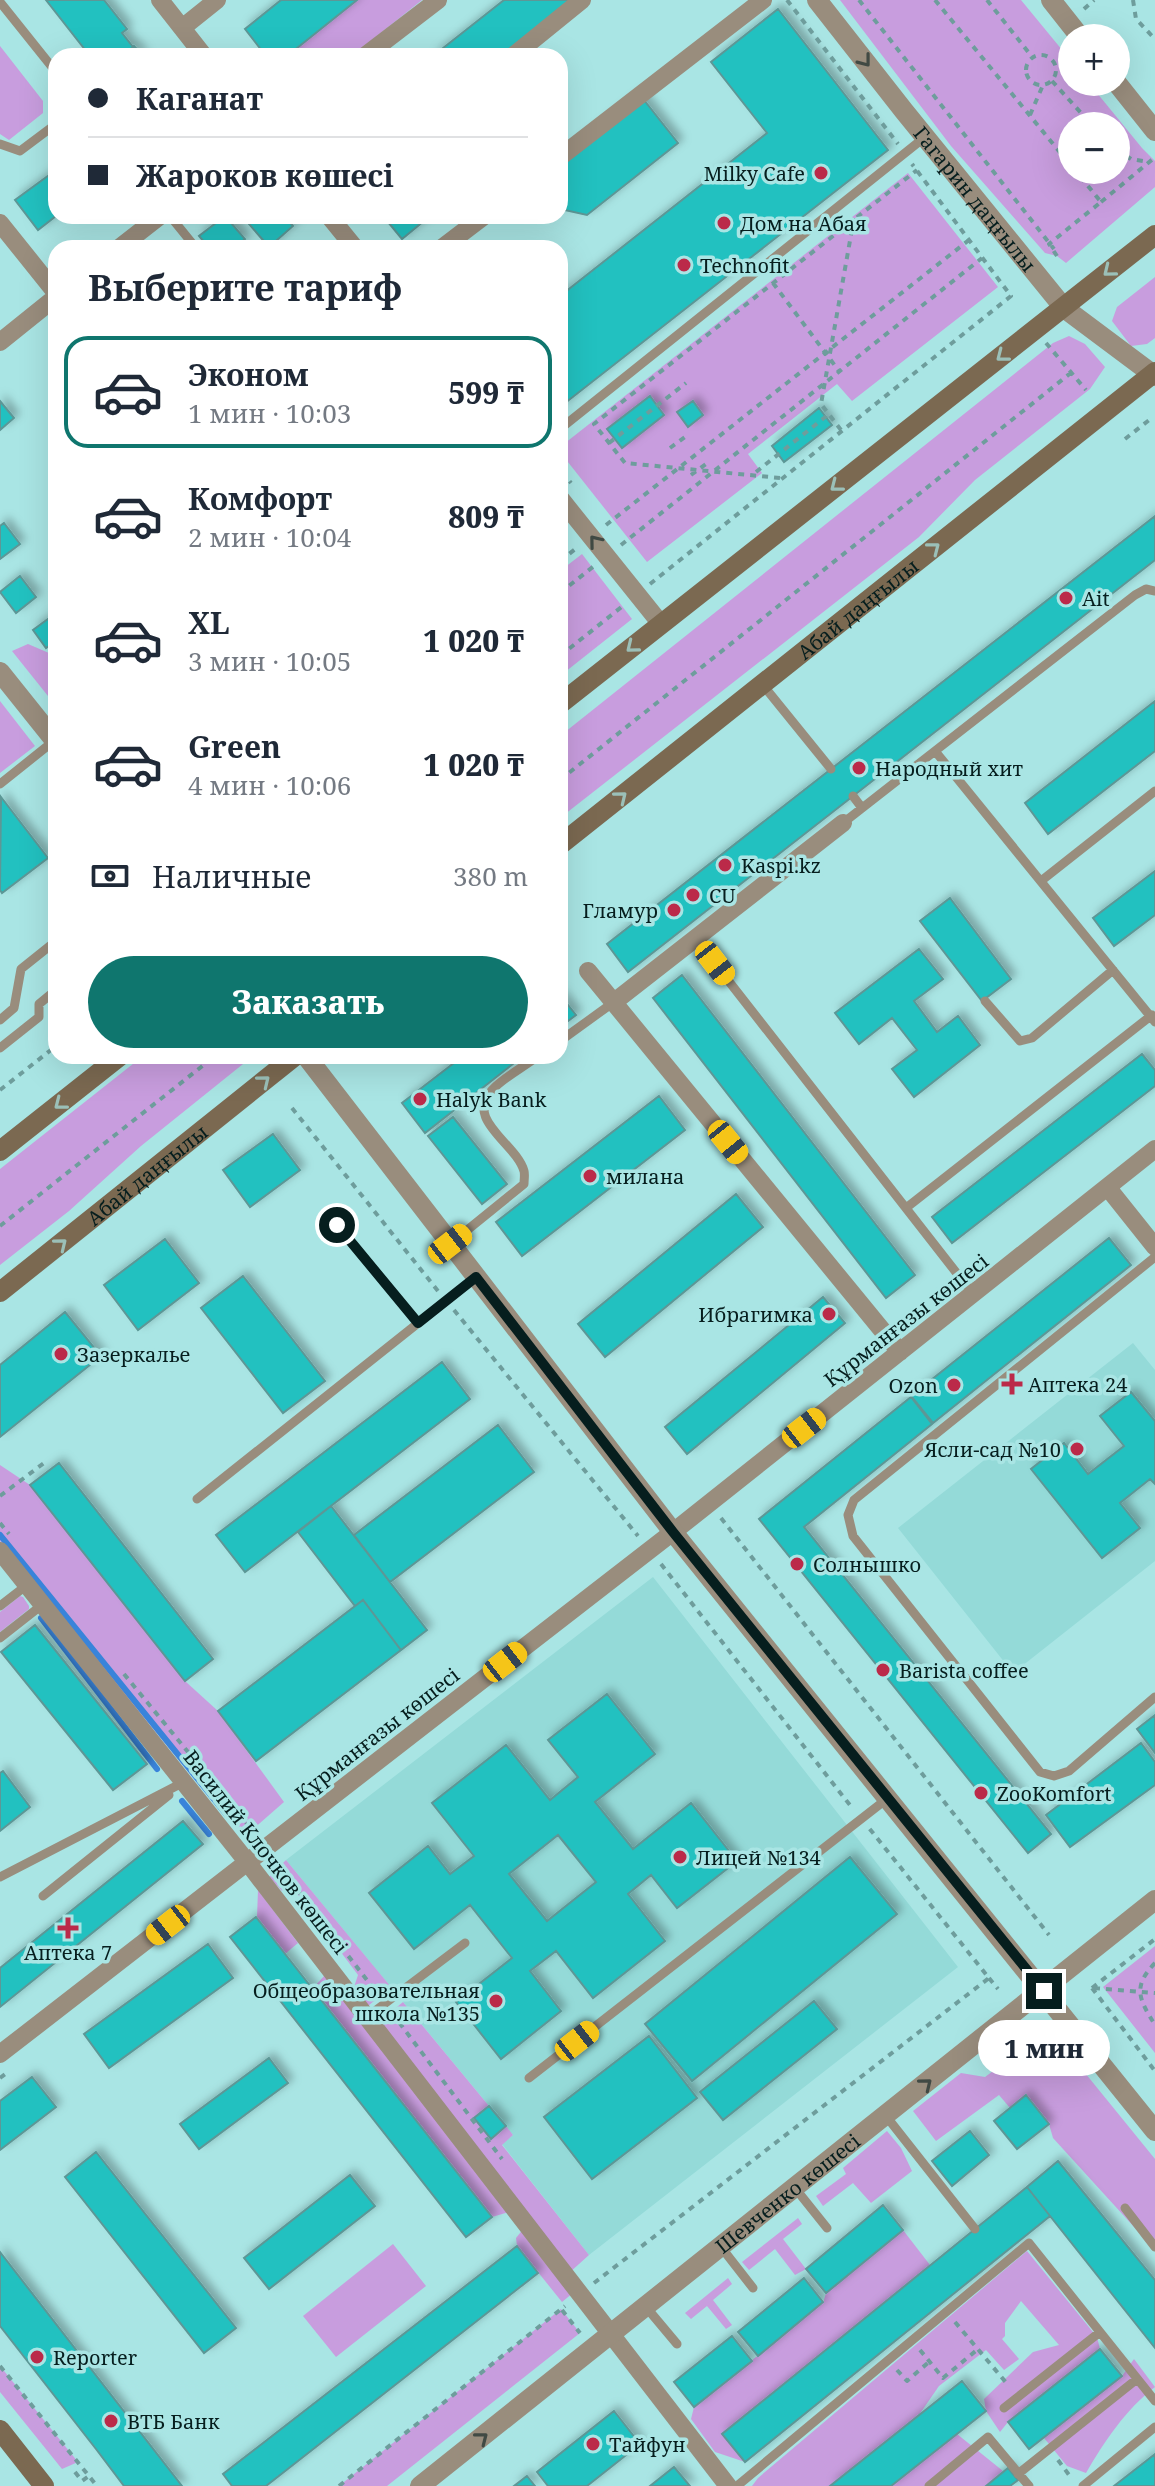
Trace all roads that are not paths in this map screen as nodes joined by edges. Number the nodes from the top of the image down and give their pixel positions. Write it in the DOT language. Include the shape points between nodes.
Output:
graph roads {
  1 [pos="160,0"];
  2 [pos="217,0"];
  3 [pos="438,0"];
  4 [pos="582,0"];
  5 [pos="763,0"];
  6 [pos="817,0"];
  7 [pos="1,1"];
  8 [pos="1055,1"];
  9 [pos="1071,24"];
  10 [pos="182,28"];
  11 [pos="198,48"];
  12 [pos="375,48"];
  13 [pos="523,48"];
  14 [pos="48,62"];
  15 [pos="1127,96"];
  16 [pos="48,130"];
  17 [pos="1155,131"];
  18 [pos="925,137"];
  19 [pos="0,144"];
  20 [pos="568,151"];
  21 [pos="0,223"];
  22 [pos="150,224"];
  23 [pos="176,224"];
  24 [pos="336,224"];
  25 [pos="474,224"];
  26 [pos="1155,235"];
  27 [pos="129,240"];
  28 [pos="190,240"];
  29 [pos="348,240"];
  30 [pos="452,240"];
  31 [pos="48,285"];
  32 [pos="48,302"];
  33 [pos="1064,308"];
  34 [pos="0,342"];
  35 [pos="1154,374"];
  36 [pos="568,423"];
  37 [pos="568,508"];
  38 [pos="1155,591"];
  39 [pos="661,624"];
  40 [pos="0,672"];
  41 [pos="762,684"];
  42 [pos="568,698"];
  43 [pos="48,732"];
  44 [pos="48,746"];
  45 [pos="935,751"];
  46 [pos="831,769"];
  47 [pos="0,784"];
  48 [pos="1155,791"];
  49 [pos="853,796"];
  50 [pos="862,808"];
  51 [pos="843,823"];
  52 [pos="568,839"];
  53 [pos="1041,881"];
  54 [pos="695,938"];
  55 [pos="48,947"];
  56 [pos="1113,970"];
  57 [pos="588,971"];
  58 [pos="48,997"];
  59 [pos="985,1001"];
  60 [pos="614,1002"];
  61 [pos="1153,1018"];
  62 [pos="0,1020"];
  63 [pos="568,1035"];
  64 [pos="0,1048"];
  65 [pos="110,1064"];
  66 [pos="285,1064"];
  67 [pos="312,1064"];
  68 [pos="527,1064"];
  69 [pos="1155,1149"];
  70 [pos="0,1151"];
  71 [pos="1108,1188"];
  72 [pos="906,1208"];
  73 [pos="337,1225"];
  74 [pos="450,1244"];
  75 [pos="1155,1247"];
  76 [pos="1155,1257"];
  77 [pos="476,1277"];
  78 [pos="0,1292"];
  79 [pos="973,1294"];
  80 [pos="418,1323"];
  81 [pos="900,1352"];
  82 [pos="197,1499"];
  83 [pos="673,1532"];
  84 [pos="5,1543"];
  85 [pos="27,1585"];
  86 [pos="42,1605"];
  87 [pos="0,1606"];
  88 [pos="0,1638"];
  89 [pos="1155,1697"];
  90 [pos="184,1782"];
  91 [pos="888,1798"];
  92 [pos="252,1868"];
  93 [pos="0,1877"];
  94 [pos="43,1896"];
  95 [pos="1155,1900"];
  96 [pos="465,1943"];
  97 [pos="1044,1991"];
  98 [pos="367,2017"];
  99 [pos="5,2062"];
  100 [pos="529,2078"];
  101 [pos="886,2116"];
  102 [pos="1155,2131"];
  103 [pos="795,2188"];
  104 [pos="1125,2208"];
  105 [pos="827,2228"];
  106 [pos="975,2229"];
  107 [pos="721,2247"];
  108 [pos="1155,2247"];
  109 [pos="753,2288"];
  110 [pos="646,2307"];
  111 [pos="1100,2332"];
  112 [pos="611,2335"];
  113 [pos="677,2344"];
  114 [pos="1137,2379"];
  115 [pos="1155,2401"];
  116 [pos="1004,2408"];
  117 [pos="1155,2427"];
  118 [pos="0,2430"];
  119 [pos="1018,2474"];
  120 [pos="44,2486"];
  121 [pos="420,2486"];
  122 [pos="728,2486"];
  123 [pos="737,2486"];
  124 [pos="929,2486"];
  125 [pos="1029,2486"];
  126 [pos="1081,2486"];
  1 -- 10 [label="street"];
  2 -- 10 [label="street"];
  3 -- 12 [label="street"];
  4 -- 13 [label="street"];
  5 -- 20 [label="street"];
  6 -- 18 [label="street, Гагарин даңғылы, one-way"];
  7 -- 14 [label="lane"];
  8 -- 9 [label="street"];
  10 -- 11 [label="street"];
  15 -- 17 [label="street"];
  16 -- 19 [label="lane" via="20,151"];
  18 -- 33 [label="street, Гагарин даңғылы"];
  18 -- 36 [label="lane"];
  21 -- 31 [label="street"];
  22 -- 27 [label="street"];
  23 -- 28 [label="lane"];
  24 -- 29 [label="street"];
  25 -- 30 [label="street"];
  26 -- 33 [label="main road, one-way"];
  32 -- 34 [label="street"];
  33 -- 35 [label="street, Гагарин даңғылы"];
  33 -- 39 [label="main road, one-way"];
  41 -- 35 [label="main road, Абай даңғылы, one-way"];
  39 -- 37 [label="street, one-way"];
  38 -- 45 [label="lane" via="1135,595"];
  39 -- 42 [label="main road, one-way"];
  40 -- 43 [label="street"];
  41 -- 46 [label="lane"];
  52 -- 41 [label="main road, Абай даңғылы, one-way"];
  44 -- 47 [label="lane"];
  45 -- 50 [label="lane"];
  45 -- 53 [label="lane"];
  48 -- 53 [label="lane"];
  49 -- 50 [label="lane"];
  50 -- 51 [label="lane"];
  51 -- 54 [label="street"];
  53 -- 56 [label="lane"];
  54 -- 60 [label="street"];
  54 -- 72 [label="lane"];
  55 -- 62 [label="lane" via="21,969 14,1008"];
  56 -- 59 [label="lane" via="1032,1038 1020,1041"];
  56 -- 61 [label="lane"];
  57 -- 60 [label="street"];
  58 -- 64 [label="lane" via="39,1004 39,1017"];
  60 -- 63 [label="lane"];
  60 -- 81 [label="street"];
  61 -- 72 [label="lane"];
  65 -- 70 [label="main road, one-way"];
  78 -- 66 [label="main road, Абай даңғылы, one-way"];
  67 -- 74 [label="street"];
  68 -- 74 [label="lane" via="492,1089 483,1103 484,1116 524,1170 524,1184"];
  69 -- 71 [label="street, Құрманғазы көшесі"];
  71 -- 75 [label="street"];
  71 -- 79 [label="street, Құрманғазы көшесі"];
  72 -- 79 [label="lane"];
  73 -- 80 [label="lane"];
  74 -- 77 [label="street"];
  76 -- 89 [label="lane" via="854,1500 848,1515 853,1536 1040,1772 1054,1776 1069,1771"];
  77 -- 80 [label="lane"];
  77 -- 83 [label="street"];
  79 -- 81 [label="street, Құрманғазы көшесі"];
  80 -- 82 [label="lane"];
  81 -- 83 [label="street, Құрманғазы көшесі"];
  83 -- 91 [label="street"];
  83 -- 92 [label="street, Құрманғазы көшесі"];
  84 -- 85 [label="street, Василий Клочков көшесі"];
  85 -- 86 [label="street, Василий Клочков көшесі"];
  85 -- 87 [label="lane"];
  86 -- 88 [label="lane"];
  86 -- 90 [label="street, Василий Клочков көшесі"];
  90 -- 92 [label="street, Василий Клочков көшесі"];
  90 -- 93 [label="lane"];
  90 -- 94 [label="lane"];
  91 -- 97 [label="street"];
  91 -- 100 [label="lane"];
  92 -- 98 [label="street, Василий Клочков көшесі"];
  92 -- 99 [label="street, Құрманғазы көшесі"];
  95 -- 97 [label="street, Шевченко көшесі"];
  96 -- 98 [label="lane"];
  101 -- 97 [label="street, Шевченко көшесі, one-way"];
  97 -- 102 [label="street"];
  98 -- 112 [label="street, Василий Клочков көшесі"];
  101 -- 103 [label="street, Шевченко көшесі"];
  101 -- 106 [label="lane"];
  103 -- 105 [label="lane"];
  103 -- 107 [label="street, Шевченко көшесі"];
  104 -- 108 [label="lane"];
  107 -- 109 [label="lane"];
  107 -- 110 [label="street, Шевченко көшесі"];
  110 -- 112 [label="street, Шевченко көшесі"];
  110 -- 113 [label="lane"];
  111 -- 114 [label="lane"];
  111 -- 116 [label="lane"];
  111 -- 123 [label="lane" via="1029,2243 1001,2260"];
  121 -- 112 [label="street, Шевченко көшесі, one-way"];
  112 -- 122 [label="street, Василий Клочков көшесі"];
  114 -- 115 [label="lane"];
  114 -- 119 [label="lane"];
  117 -- 126 [label="lane"];
  118 -- 120 [label="main road"];
  119 -- 124 [label="lane" via="988,2437"];
  119 -- 125 [label="lane"];
}
